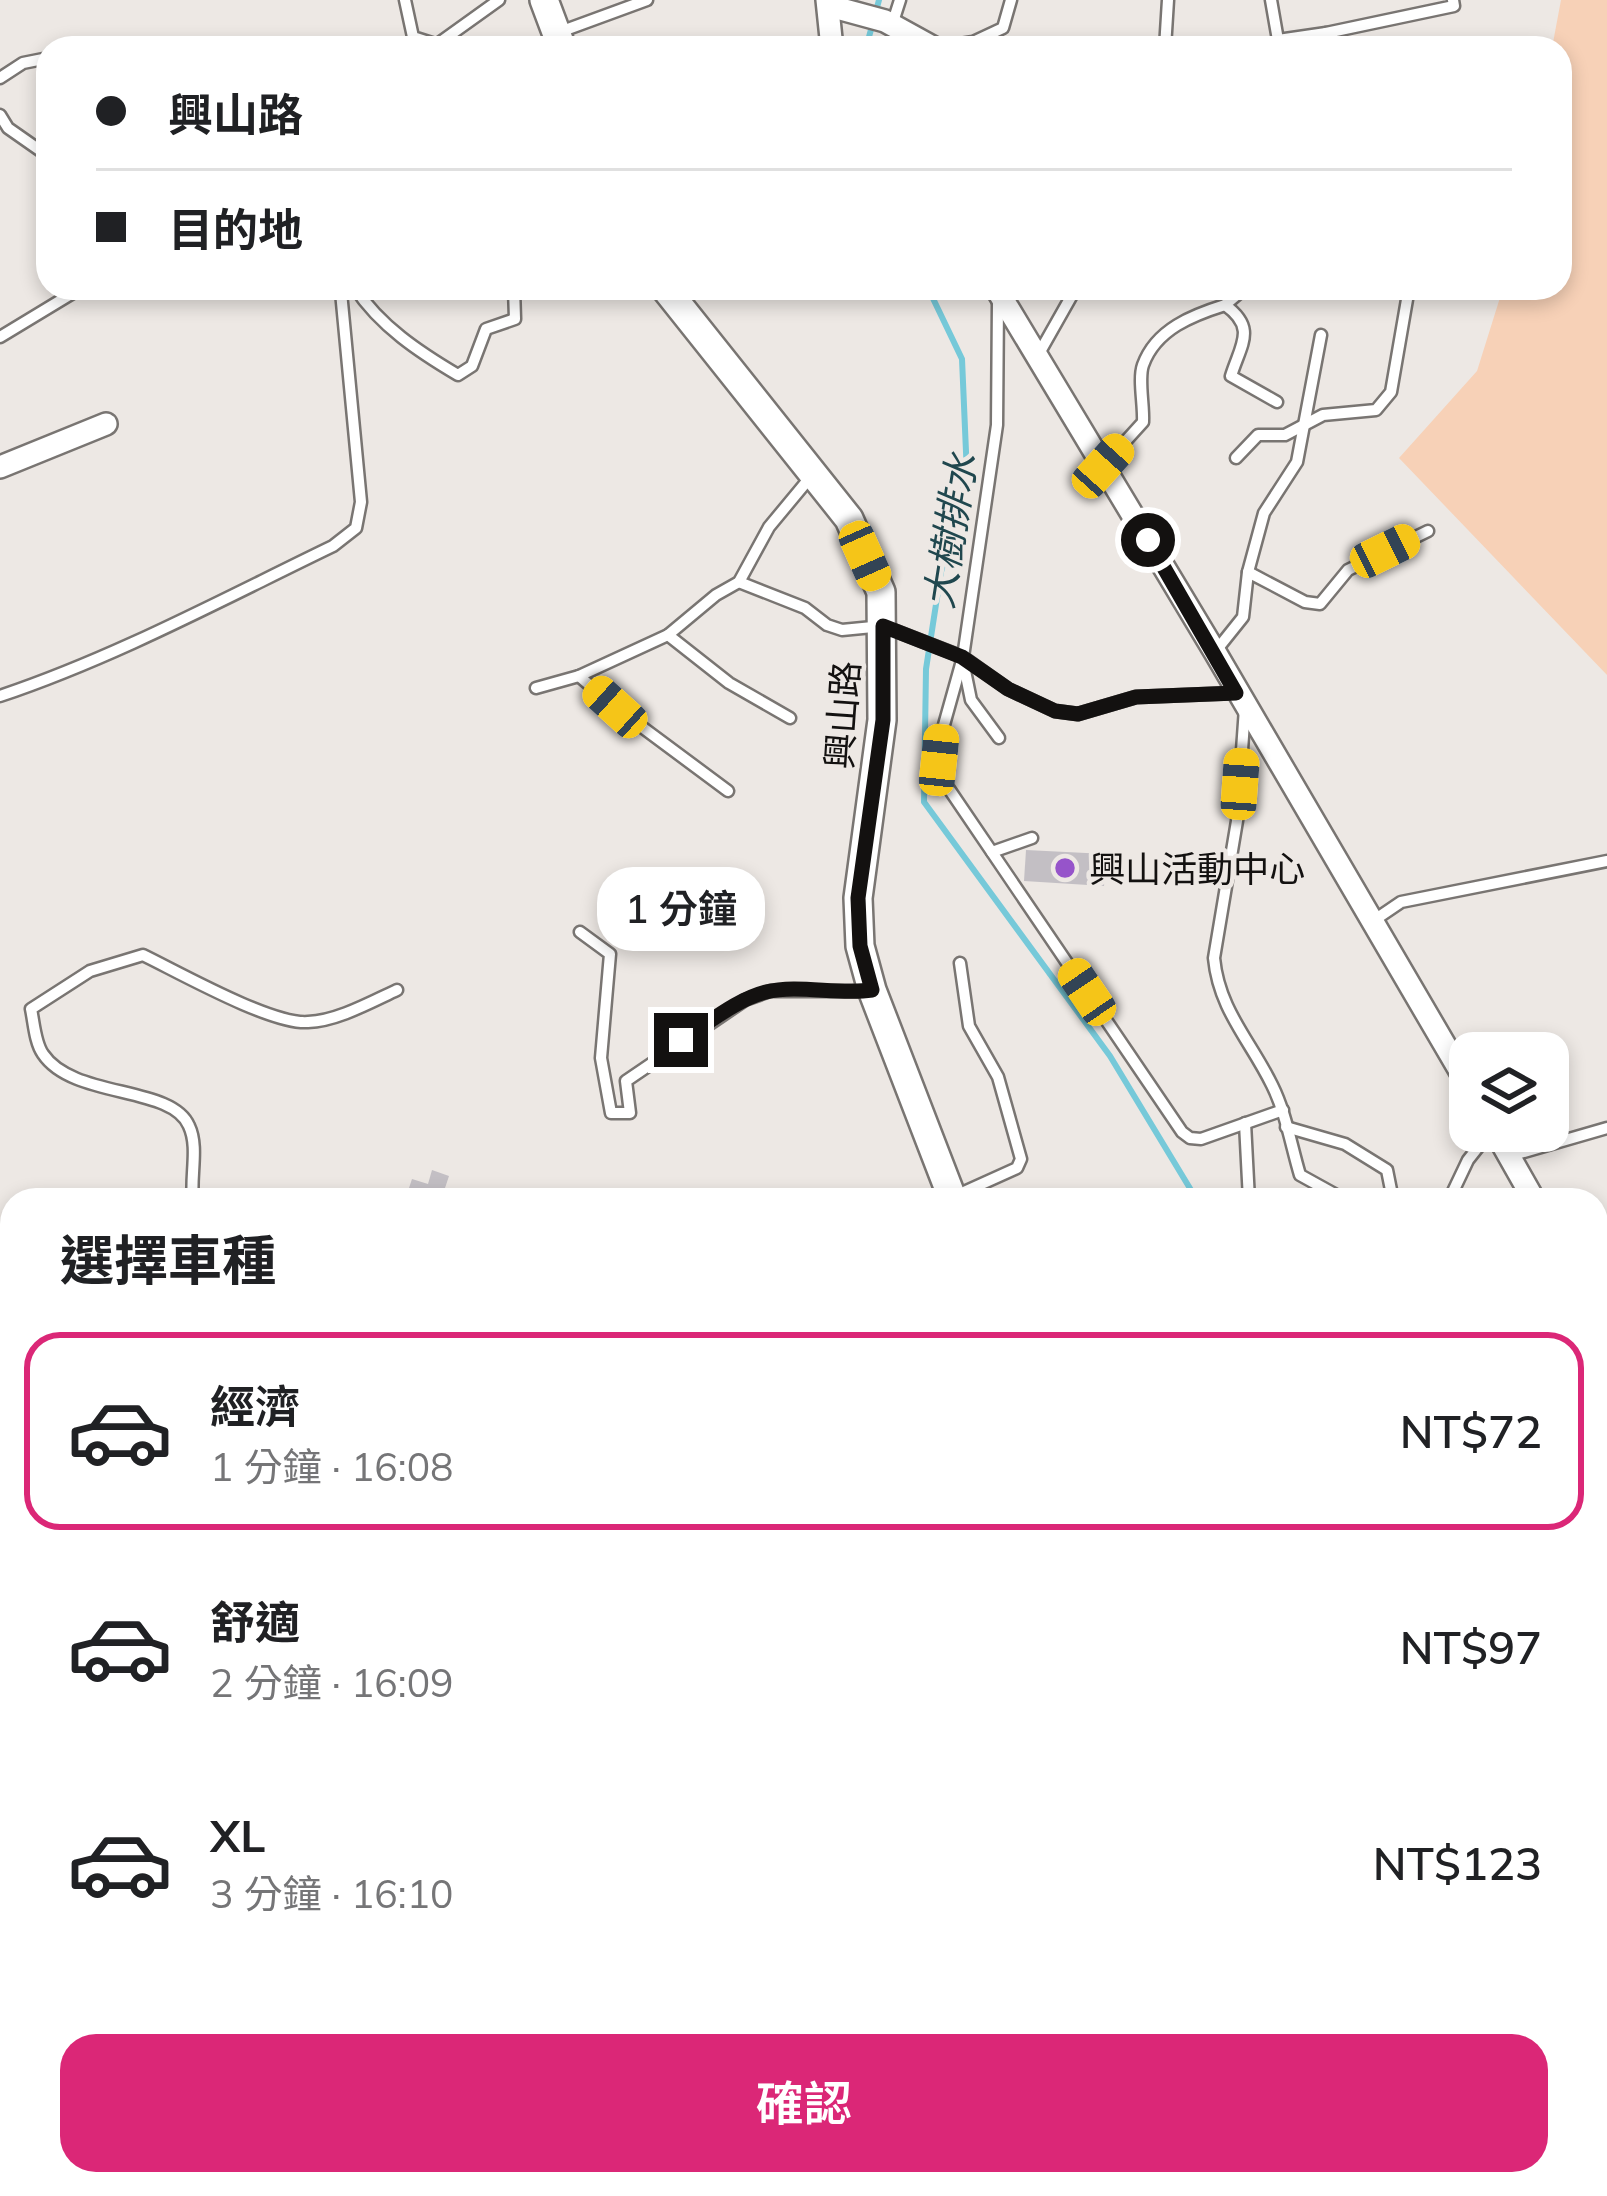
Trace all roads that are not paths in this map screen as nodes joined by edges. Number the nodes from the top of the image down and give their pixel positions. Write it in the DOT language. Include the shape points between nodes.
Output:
graph roads {
  1 [pos="405,0"];
  2 [pos="500,0"];
  3 [pos="544,0"];
  4 [pos="647,0"];
  5 [pos="900,0"];
  6 [pos="1011,0"];
  7 [pos="1168,0"];
  8 [pos="1271,0"];
  9 [pos="1453,0"];
  10 [pos="835,5"];
  11 [pos="889,23"];
  12 [pos="1326,33"];
  13 [pos="413,36"];
  14 [pos="450,36"];
  15 [pos="558,36"];
  16 [pos="569,36"];
  17 [pos="833,36"];
  18 [pos="913,36"];
  19 [pos="986,36"];
  20 [pos="1166,36"];
  21 [pos="1277,36"];
  22 [pos="1305,36"];
  23 [pos="1326,36"];
  24 [pos="36,60"];
  25 [pos="0,78"];
  26 [pos="0,116"];
  27 [pos="36,148"];
  28 [pos="61,300"];
  29 [pos="342,300"];
  30 [pos="362,300"];
  31 [pos="514,300"];
  32 [pos="684,300"];
  33 [pos="997,300"];
  34 [pos="1003,300"];
  35 [pos="1069,300"];
  36 [pos="1232,300"];
  37 [pos="1407,300"];
  38 [pos="1226,305"];
  39 [pos="1321,334"];
  40 [pos="0,337"];
  41 [pos="1037,357"];
  42 [pos="1277,402"];
  43 [pos="106,424"];
  44 [pos="1301,429"];
  45 [pos="1236,458"];
  46 [pos="1103,466"];
  47 [pos="0,467"];
  48 [pos="814,472"];
  49 [pos="1428,531"];
  50 [pos="1248,572"];
  51 [pos="739,582"];
  52 [pos="883,626"];
  53 [pos="668,635"];
  54 [pos="1215,652"];
  55 [pos="962,657"];
  56 [pos="579,676"];
  57 [pos="536,688"];
  58 [pos="0,696"];
  59 [pos="1240,701"];
  60 [pos="790,718"];
  61 [pos="999,738"];
  62 [pos="728,790"];
  63 [pos="1033,838"];
  64 [pos="992,852"];
  65 [pos="1607,861"];
  66 [pos="1373,922"];
  67 [pos="580,932"];
  68 [pos="960,963"];
  69 [pos="397,990"];
  70 [pos="872,990"];
  71 [pos="1449,1052"];
  72 [pos="1283,1111"];
  73 [pos="1245,1123"];
  74 [pos="1286,1126"];
  75 [pos="1607,1128"];
  76 [pos="1475,1152"];
  77 [pos="1507,1152"];
  78 [pos="1510,1156"];
  79 [pos="192,1188"];
  80 [pos="948,1188"];
  81 [pos="975,1188"];
  82 [pos="1248,1188"];
  83 [pos="1324,1188"];
  84 [pos="1391,1188"];
  85 [pos="1455,1188"];
  86 [pos="1527,1188"];
  1 -- 13 [label="lane"];
  2 -- 14 [label="lane"];
  3 -- 15 [label="main road"];
  4 -- 16 [label="lane"];
  5 -- 11 [label="lane"];
  6 -- 19 [label="lane" via="1003,28"];
  7 -- 20 [label="lane"];
  8 -- 21 [label="lane"];
  9 -- 12 [label="lane" via="1454,6"];
  10 -- 11 [label="street"];
  10 -- 17 [label="street"];
  11 -- 18 [label="street"];
  12 -- 22 [label="lane"];
  12 -- 23 [label="lane"];
  24 -- 25 [label="lane"];
  26 -- 27 [label="lane"];
  28 -- 40 [label="lane"];
  29 -- 58 [label="lane" via="361,502 356,528 130,645"];
  30 -- 31 [label="lane" via="458,375 472,366 486,329 515,319"];
  32 -- 48 [label="main road, 興山路"];
  33 -- 55 [label="lane" via="997,425"];
  34 -- 41 [label="street"];
  35 -- 41 [label="lane"];
  36 -- 38 [label="lane"];
  37 -- 44 [label="lane" via="1391,392 1376,410 1322,415"];
  38 -- 42 [label="lane" via="1246,330 1231,376"];
  38 -- 46 [label="lane" via="1190,316 1160,338 1141,368 1143,422"];
  39 -- 44 [label="lane"];
  41 -- 46 [label="street"];
  43 -- 47 [label="street"];
  44 -- 45 [label="lane" via="1258,435"];
  44 -- 50 [label="lane" via="1297,462 1264,513"];
  46 -- 54 [label="street"];
  48 -- 51 [label="lane" via="769,527"];
  48 -- 52 [label="main road, 興山路" via="849,520 880,592"];
  49 -- 50 [label="lane" via="1348,570 1320,604"];
  50 -- 54 [label="lane" via="1243,617"];
  51 -- 52 [label="lane" via="827,625"];
  51 -- 53 [label="lane"];
  52 -- 55 [label="lane"];
  52 -- 70 [label="main road, 興山路" via="883,720 858,898"];
  53 -- 56 [label="lane"];
  53 -- 60 [label="lane"];
  54 -- 59 [label="street"];
  55 -- 59 [label="lane" via="1055,711 1078,714 1136,697"];
  55 -- 61 [label="lane" via="971,700"];
  55 -- 64 [label="lane" via="939,760 945,783"];
  56 -- 57 [label="lane"];
  56 -- 62 [label="lane"];
  59 -- 66 [label="street"];
  59 -- 72 [label="lane" via="1237,821 1214,958 1223,1003"];
  63 -- 64 [label="lane"];
  64 -- 73 [label="lane" via="1182,1132 1201,1138"];
  65 -- 66 [label="lane" via="1401,902"];
  66 -- 71 [label="street"];
  67 -- 70 [label="lane" via="610,954 601,1058 611,1113 630,1113 626,1081 745,1000 770,991"];
  68 -- 81 [label="lane" via="968,1026 998,1077 1021,1159"];
  69 -- 79 [label="lane" via="307,1023 261,1011 143,956 90,971 31,1009 40,1051 64,1077 133,1094 187,1119"];
  70 -- 80 [label="main road, 興山路"];
  72 -- 73 [label="lane"];
  72 -- 74 [label="lane"];
  73 -- 82 [label="lane"];
  74 -- 83 [label="lane" via="1300,1175"];
  74 -- 84 [label="lane" via="1346,1144 1388,1170"];
  75 -- 78 [label="lane"];
  76 -- 85 [label="lane"];
  77 -- 78 [label="street"];
  78 -- 86 [label="street"];
}
